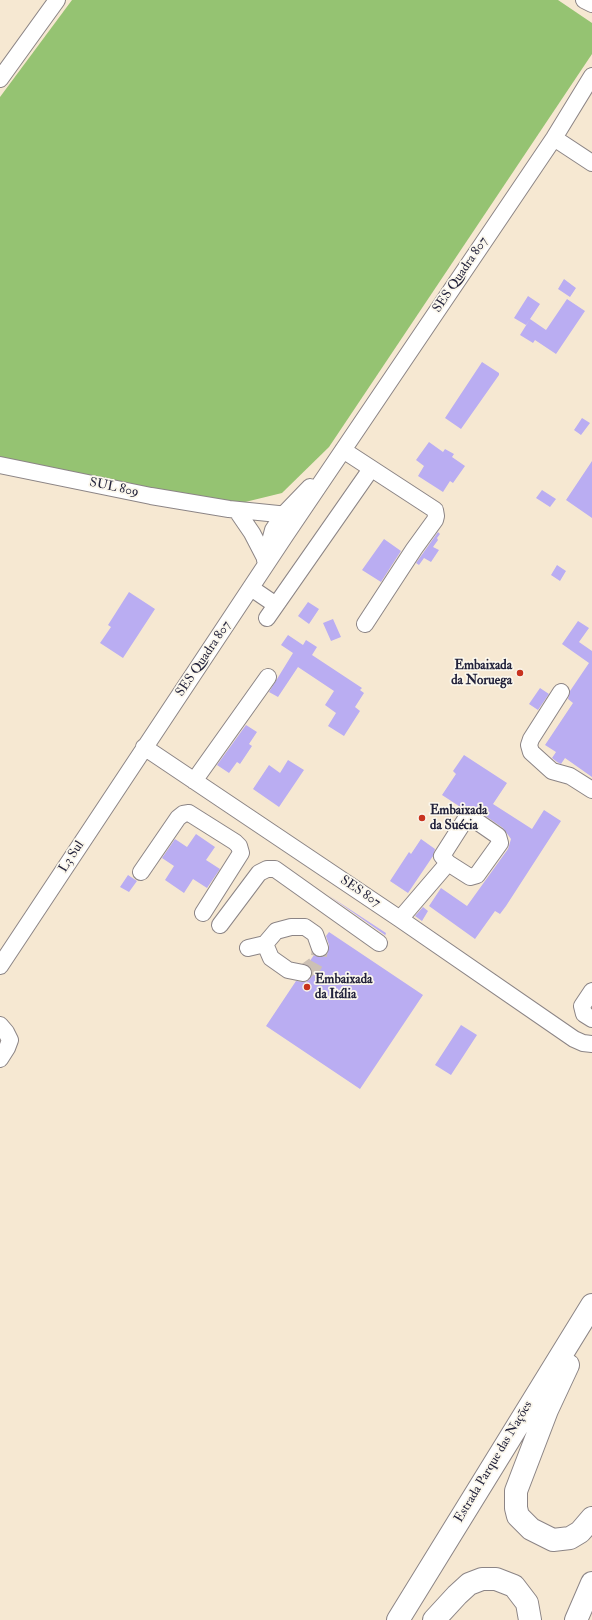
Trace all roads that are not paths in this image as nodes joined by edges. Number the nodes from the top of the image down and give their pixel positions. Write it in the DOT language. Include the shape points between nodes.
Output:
graph roads {
  1 [pos="56,0"];
  2 [pos="584,0"];
  3 [pos="592,4"];
  4 [pos="592,76"];
  5 [pos="0,79"];
  6 [pos="554,138"];
  7 [pos="592,164"];
  8 [pos="343,450"];
  9 [pos="0,465"];
  10 [pos="371,469"];
  11 [pos="328,472"];
  12 [pos="310,487"];
  13 [pos="240,511"];
  14 [pos="290,515"];
  15 [pos="279,533"];
  16 [pos="264,564"];
  17 [pos="251,588"];
  18 [pos="276,605"];
  19 [pos="267,618"];
  20 [pos="365,624"];
  21 [pos="268,677"];
  22 [pos="561,692"];
  23 [pos="144,747"];
  24 [pos="194,781"];
  25 [pos="592,790"];
  26 [pos="448,863"];
  27 [pos="142,872"];
  28 [pos="203,913"];
  29 [pos="400,919"];
  30 [pos="220,925"];
  31 [pos="379,943"];
  32 [pos="265,944"];
  33 [pos="248,948"];
  34 [pos="320,948"];
  35 [pos="0,966"];
  36 [pos="303,973"];
  37 [pos="592,991"];
  38 [pos="592,1019"];
  39 [pos="0,1025"];
  40 [pos="592,1044"];
  41 [pos="0,1059"];
  42 [pos="592,1305"];
  43 [pos="592,1311"];
  44 [pos="592,1518"];
  45 [pos="592,1583"];
  46 [pos="398,1620"];
  47 [pos="434,1620"];
  48 [pos="530,1620"];
  49 [pos="576,1620"];
  1 -- 5 [label="street"];
  2 -- 3 [label="street"];
  4 -- 6 [label="street, SES Quadra 807"];
  6 -- 7 [label="street"];
  6 -- 8 [label="street, SES Quadra 807"];
  8 -- 10 [label="street"];
  8 -- 11 [label="street, SES Quadra 807"];
  9 -- 13 [label="street, SUL 809" via="151,496"];
  10 -- 18 [label="street"];
  10 -- 20 [label="street" via="435,510 436,516"];
  11 -- 12 [label="street, SES Quadra 807"];
  11 -- 14 [label="street, SES Quadra 807"];
  12 -- 13 [label="street" via="292,497"];
  12 -- 14 [label="street, SES Quadra 807"];
  13 -- 14 [label="street, SUL 809"];
  13 -- 15 [label="street, SUL 809"];
  13 -- 16 [label="street"];
  14 -- 15 [label="street, SES Quadra 807"];
  15 -- 16 [label="street, SES Quadra 807"];
  16 -- 17 [label="street, SES Quadra 807"];
  17 -- 18 [label="street"];
  17 -- 23 [label="street, SES Quadra 807"];
  18 -- 19 [label="street"];
  21 -- 24 [label="street"];
  22 -- 25 [label="street" via="531,739 530,752 552,771 570,776"];
  23 -- 24 [label="street, SES 807"];
  23 -- 35 [label="street, L3 Sul"];
  24 -- 29 [label="street, SES 807"];
  26 -- 29 [label="street"];
  27 -- 28 [label="street" via="183,814 189,813 235,842 241,853"];
  29 -- 40 [label="street, SES 807" via="574,1039"];
  30 -- 31 [label="street" via="259,873 275,869"];
  32 -- 33 [label="street"];
  32 -- 34 [label="street" via="276,931 291,926 305,927 315,934"];
  32 -- 36 [label="street" via="271,958 288,970"];
  37 -- 38 [label="street" via="582,1006 584,1014"];
  39 -- 41 [label="street" via="10,1040"];
  42 -- 46 [label="highway, Estrada Parque das Nações"];
  43 -- 44 [label="highway" via="547,1410 516,1491 515,1500 518,1516 525,1524 553,1540 570,1538 580,1532"];
  45 -- 49 [label="highway"];
  47 -- 48 [label="highway" via="465,1588 482,1579 496,1579 514,1586 527,1602"];
}
